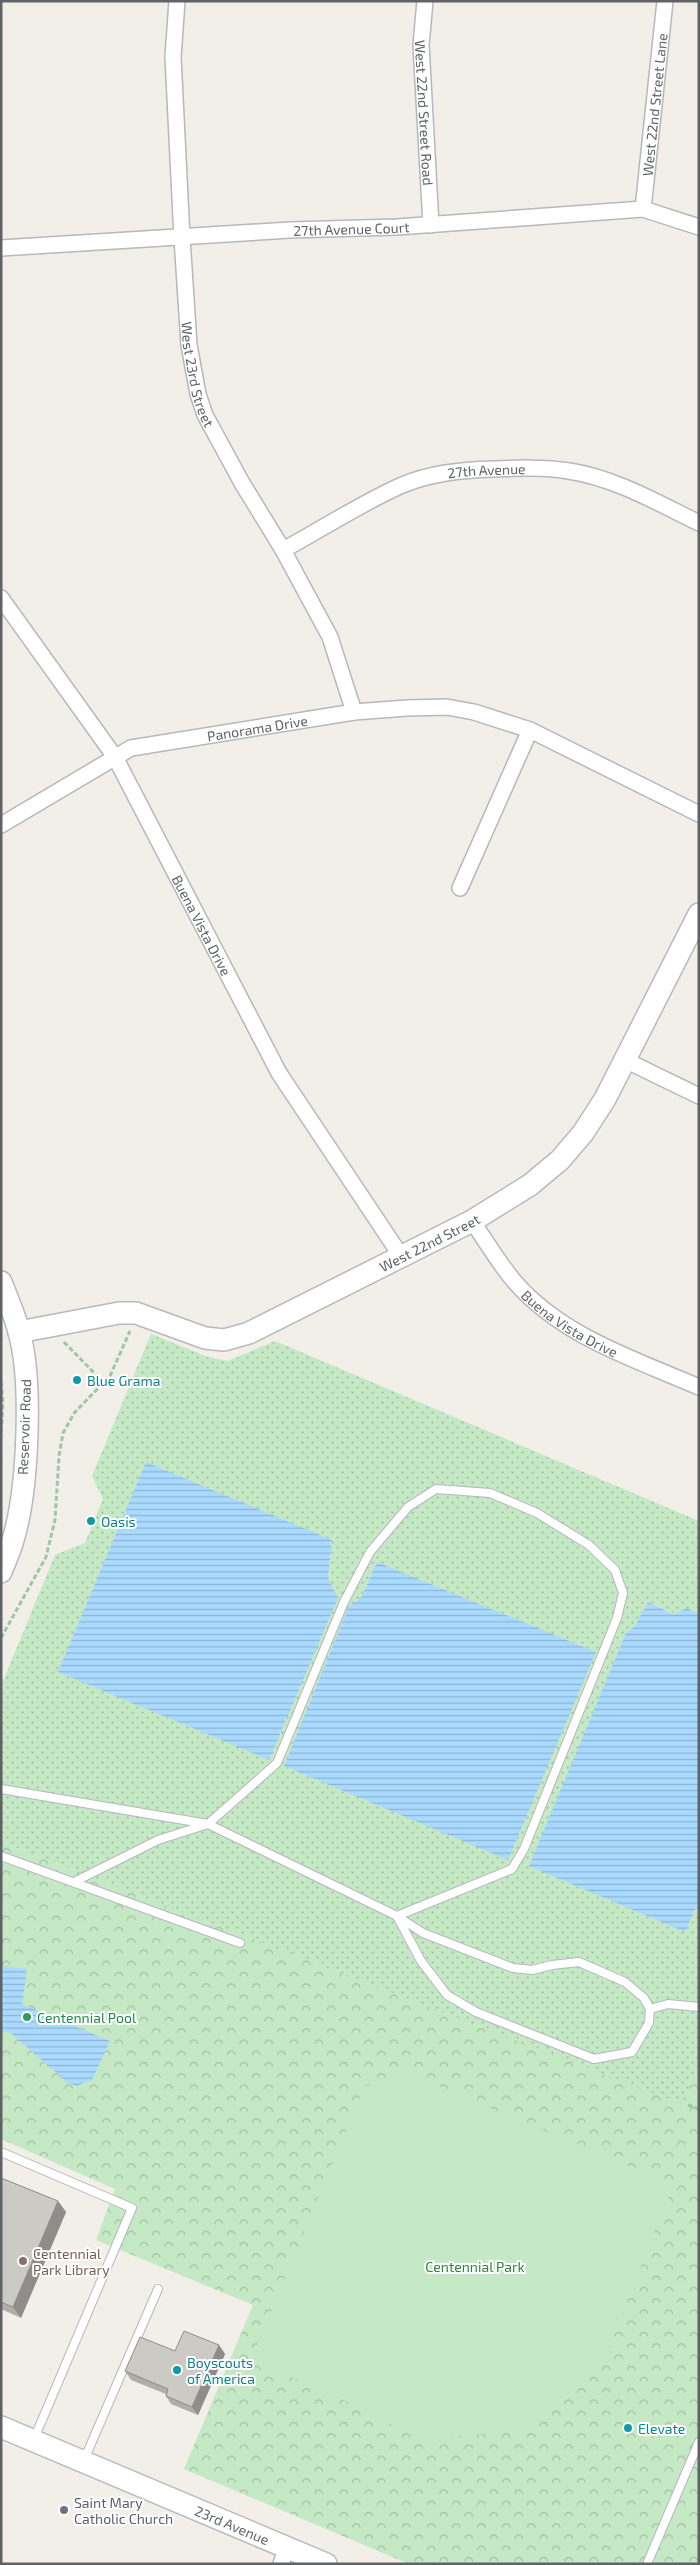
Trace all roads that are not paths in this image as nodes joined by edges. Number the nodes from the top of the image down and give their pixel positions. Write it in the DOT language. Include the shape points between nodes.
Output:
graph roads {
  1 [pos="177,1"];
  2 [pos="425,1"];
  3 [pos="665,1"];
  4 [pos="643,209"];
  5 [pos="431,225"];
  6 [pos="699,227"];
  7 [pos="182,238"];
  8 [pos="1,248"];
  9 [pos="699,523"];
  10 [pos="283,550"];
  11 [pos="1,598"];
  12 [pos="354,712"];
  13 [pos="530,730"];
  14 [pos="116,757"];
  15 [pos="699,814"];
  16 [pos="1,825"];
  17 [pos="460,888"];
  18 [pos="699,914"];
  19 [pos="626,1060"];
  20 [pos="699,1096"];
  21 [pos="472,1221"];
  22 [pos="401,1256"];
  23 [pos="1,1282"];
  24 [pos="20,1332"];
  25 [pos="699,1387"];
  26 [pos="1,1572"];
  27 [pos="1,1789"];
  28 [pos="208,1824"];
  29 [pos="1,1856"];
  30 [pos="74,1882"];
  31 [pos="397,1916"];
  32 [pos="240,1943"];
  33 [pos="699,2007"];
  34 [pos="650,2008"];
  35 [pos="1,2152"];
  36 [pos="158,2289"];
  37 [pos="1,2427"];
  38 [pos="33,2441"];
  39 [pos="699,2442"];
  40 [pos="83,2462"];
  41 [pos="284,2556"];
  42 [pos="326,2564"];
  43 [pos="647,2564"];
  1 -- 7 [label="street, West 23rd Street" via="174,57"];
  2 -- 5 [label="street, West 22nd Street Road" via="421,45"];
  3 -- 4 [label="street, West 22nd Street Lane"];
  4 -- 5 [label="street, 27th Avenue Court"];
  4 -- 6 [label="street, 27th Avenue Court"];
  5 -- 7 [label="street, 27th Avenue Court"];
  7 -- 8 [label="street, 27th Avenue Court"];
  7 -- 10 [label="street, West 23rd Street" via="190,345 198,394 205,415 242,483"];
  9 -- 10 [label="street, 27th Avenue" via="640,494 569,471 531,468 464,470 435,474 400,486"];
  10 -- 12 [label="street, West 23rd Street" via="330,637"];
  11 -- 14 [label="street, Buena Vista Drive"];
  12 -- 13 [label="street, Panorama Drive" via="447,707"];
  12 -- 14 [label="street, Panorama Drive" via="131,748"];
  13 -- 15 [label="street, Panorama Drive"];
  13 -- 17 [label="street"];
  14 -- 16 [label="street, Panorama Drive"];
  14 -- 22 [label="street, Buena Vista Drive" via="279,1073"];
  18 -- 19 [label="street, West 22nd Street"];
  19 -- 20 [label="street"];
  19 -- 21 [label="street, West 22nd Street" via="583,1133 560,1160 530,1184"];
  21 -- 22 [label="street, West 22nd Street"];
  21 -- 25 [label="street, Buena Vista Drive" via="514,1281 566,1326 597,1344"];
  22 -- 24 [label="street, West 22nd Street" via="249,1333 224,1340 206,1338 136,1314 118,1314"];
  23 -- 24 [label="street, Reservoir Road"];
  24 -- 26 [label="street, Reservoir Road" via="26,1371 22,1491 14,1539"];
  27 -- 28 [label="lane"];
  28 -- 30 [label="lane" via="158,1840"];
  28 -- 31 [label="lane"];
  28 -- 31 [label="lane" via="277,1763 344,1602 370,1552 408,1507 436,1490 490,1492 536,1513 588,1545 615,1570 623,1593 617,1618 524,1849 512,1869"];
  29 -- 30 [label="lane"];
  30 -- 32 [label="lane"];
  31 -- 34 [label="lane" via="423,1933 513,1968 532,1970 579,1962 625,1982 644,1998"];
  31 -- 34 [label="lane" via="420,1961 446,1995 476,2012 594,2059 632,2052 649,2023"];
  33 -- 34 [label="lane" via="668,2004"];
  35 -- 38 [label="lane" via="132,2208"];
  36 -- 40 [label="lane"];
  37 -- 38 [label="street, 23rd Avenue"];
  38 -- 40 [label="street, 23rd Avenue"];
  39 -- 43 [label="lane"];
  40 -- 41 [label="street, 23rd Avenue"];
  41 -- 42 [label="street, 23rd Avenue"];
}
